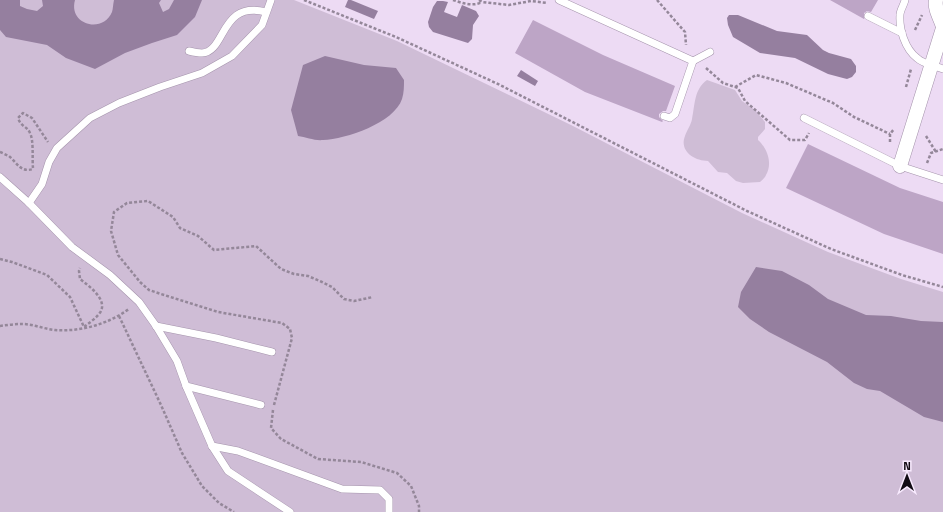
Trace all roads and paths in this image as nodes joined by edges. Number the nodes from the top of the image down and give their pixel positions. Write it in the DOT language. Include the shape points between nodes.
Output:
graph roads {
  1 [pos="271,0"];
  2 [pos="304,0"];
  3 [pos="452,0"];
  4 [pos="479,0"];
  5 [pos="559,0"];
  6 [pos="657,0"];
  7 [pos="905,0"];
  8 [pos="936,0"];
  9 [pos="482,2"];
  10 [pos="495,2"];
  11 [pos="551,3"];
  12 [pos="266,12"];
  13 [pos="923,14"];
  14 [pos="868,16"];
  15 [pos="943,27"];
  16 [pos="902,33"];
  17 [pos="189,50"];
  18 [pos="710,52"];
  19 [pos="911,52"];
  20 [pos="681,56"];
  21 [pos="701,57"];
  22 [pos="693,61"];
  23 [pos="937,67"];
  24 [pos="735,87"];
  25 [pos="664,116"];
  26 [pos="804,118"];
  27 [pos="815,123"];
  28 [pos="890,134"];
  29 [pos="943,150"];
  30 [pos="0,152"];
  31 [pos="55,152"];
  32 [pos="900,166"];
  33 [pos="33,168"];
  34 [pos="923,174"];
  35 [pos="0,177"];
  36 [pos="43,180"];
  37 [pos="943,180"];
  38 [pos="29,203"];
  39 [pos="87,258"];
  40 [pos="0,259"];
  41 [pos="943,288"];
  42 [pos="373,297"];
  43 [pos="139,302"];
  44 [pos="119,316"];
  45 [pos="0,326"];
  46 [pos="156,326"];
  47 [pos="84,327"];
  48 [pos="272,352"];
  49 [pos="186,386"];
  50 [pos="260,405"];
  51 [pos="212,446"];
  52 [pos="234,512"];
  53 [pos="290,512"];
  54 [pos="389,512"];
  55 [pos="419,512"];
  1 -- 12 [label="lane"];
  2 -- 41 [label="path" via="396,37 498,84 747,211 831,249"];
  3 -- 9 [label="path" via="477,5"];
  4 -- 9 [label="path"];
  5 -- 20 [label="lane"];
  6 -- 20 [label="path" via="685,32 686,48"];
  7 -- 16 [label="lane" via="900,14"];
  8 -- 15 [label="street"];
  9 -- 10 [label="path"];
  10 -- 11 [label="path" via="509,5 530,1"];
  12 -- 17 [label="lane" via="250,9 241,12 230,21 210,50 202,53"];
  12 -- 31 [label="lane" via="262,25 232,56 202,73 119,103 90,118"];
  13 -- 19 [label="path" via="914,31"];
  14 -- 16 [label="lane"];
  15 -- 23 [label="street"];
  16 -- 19 [label="lane"];
  18 -- 21 [label="lane"];
  19 -- 23 [label="lane" via="918,59"];
  20 -- 22 [label="lane"];
  21 -- 22 [label="lane"];
  21 -- 24 [label="path" via="706,70 723,84"];
  22 -- 25 [label="lane" via="675,114 670,118"];
  23 -- 32 [label="street"];
  24 -- 27 [label="path" via="745,101 790,140 805,140"];
  24 -- 28 [label="path" via="756,75 786,84 833,103 854,117"];
  26 -- 27 [label="lane"];
  27 -- 32 [label="lane"];
  29 -- 34 [label="path" via="931,153"];
  30 -- 33 [label="path" via="20,168"];
  31 -- 33 [label="path" via="32,118 23,113 18,118 20,124 30,132"];
  31 -- 36 [label="lane"];
  32 -- 34 [label="lane"];
  33 -- 36 [label="path"];
  34 -- 37 [label="lane"];
  35 -- 38 [label="lane"];
  36 -- 38 [label="lane"];
  38 -- 39 [label="lane" via="72,247"];
  39 -- 43 [label="lane"];
  39 -- 47 [label="path" via="79,271 80,279 101,300 102,306 100,313"];
  40 -- 47 [label="path" via="47,275 70,297"];
  42 -- 55 [label="path" via="354,301 344,298 322,282 281,269 256,246 214,250 198,236 180,228 173,217 148,201 127,203 114,212 111,231 118,255 149,290 218,312 282,323 290,329 292,338 273,406 271,428 282,439 318,459 361,462 397,472 410,486"];
  43 -- 44 [label="path"];
  43 -- 46 [label="lane"];
  44 -- 47 [label="path" via="100,325"];
  44 -- 52 [label="path" via="182,453 202,486 219,503"];
  45 -- 47 [label="path" via="21,324 56,330"];
  46 -- 48 [label="lane"];
  46 -- 49 [label="lane" via="177,361"];
  49 -- 50 [label="lane"];
  49 -- 51 [label="lane"];
  51 -- 53 [label="lane" via="228,471"];
  51 -- 54 [label="lane" via="238,451 342,489 380,490 389,498"];
}
